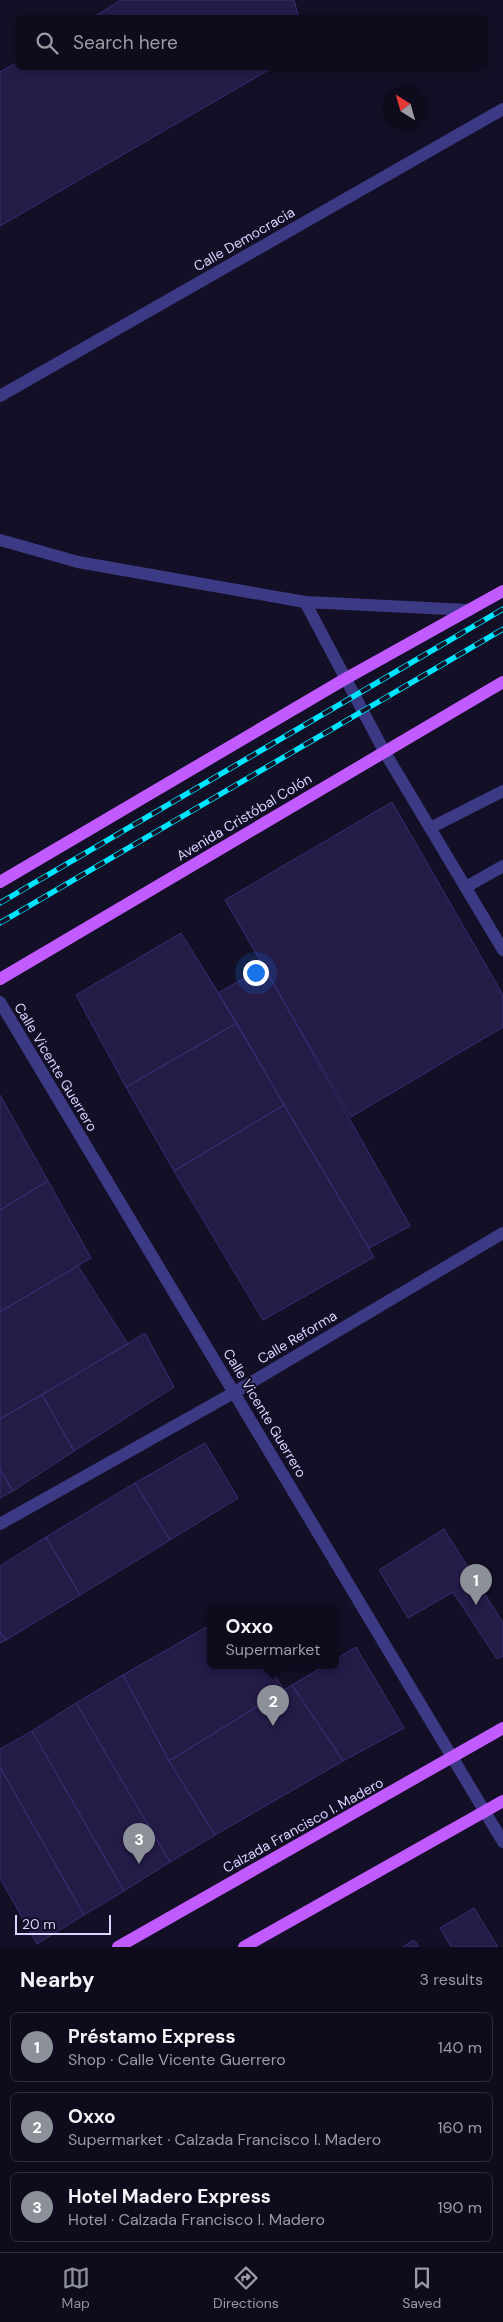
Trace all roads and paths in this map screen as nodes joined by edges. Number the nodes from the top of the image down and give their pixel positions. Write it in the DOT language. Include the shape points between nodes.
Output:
graph roads {
  1 [pos="503,109"];
  2 [pos="0,396"];
  3 [pos="0,540"];
  4 [pos="503,590"];
  5 [pos="305,602"];
  6 [pos="469,610"];
  7 [pos="345,679"];
  8 [pos="503,682"];
  9 [pos="384,751"];
  10 [pos="503,791"];
  11 [pos="430,828"];
  12 [pos="503,866"];
  13 [pos="0,882"];
  14 [pos="466,887"];
  15 [pos="503,950"];
  16 [pos="0,979"];
  17 [pos="0,1002"];
  18 [pos="503,1233"];
  19 [pos="235,1392"];
  20 [pos="0,1524"];
  21 [pos="503,1728"];
  22 [pos="454,1758"];
  23 [pos="503,1801"];
  24 [pos="486,1812"];
  25 [pos="503,1842"];
  26 [pos="118,1947"];
  27 [pos="244,1947"];
  1 -- 2 [label="street, Calle Democracia"];
  3 -- 5 [label="street" via="78,562"];
  4 -- 6 [label="main road"];
  5 -- 6 [label="street"];
  5 -- 7 [label="street"];
  6 -- 7 [label="main road"];
  7 -- 9 [label="street"];
  7 -- 13 [label="main road"];
  8 -- 9 [label="main road, Avenida Cristóbal Colón"];
  9 -- 11 [label="street"];
  9 -- 16 [label="main road, Avenida Cristóbal Colón"];
  10 -- 11 [label="street"];
  11 -- 14 [label="street"];
  12 -- 14 [label="street"];
  14 -- 15 [label="street"];
  17 -- 19 [label="street, Calle Vicente Guerrero"];
  18 -- 19 [label="street, Calle Reforma"];
  19 -- 20 [label="street, Calle Reforma"];
  19 -- 22 [label="street, Calle Vicente Guerrero"];
  21 -- 22 [label="main road, Calzada Francisco I. Madero"];
  22 -- 24 [label="street, Calle Vicente Guerrero"];
  22 -- 26 [label="main road, Calzada Francisco I. Madero"];
  23 -- 24 [label="main road"];
  24 -- 25 [label="street, Calle Vicente Guerrero"];
  24 -- 27 [label="main road"];
}
